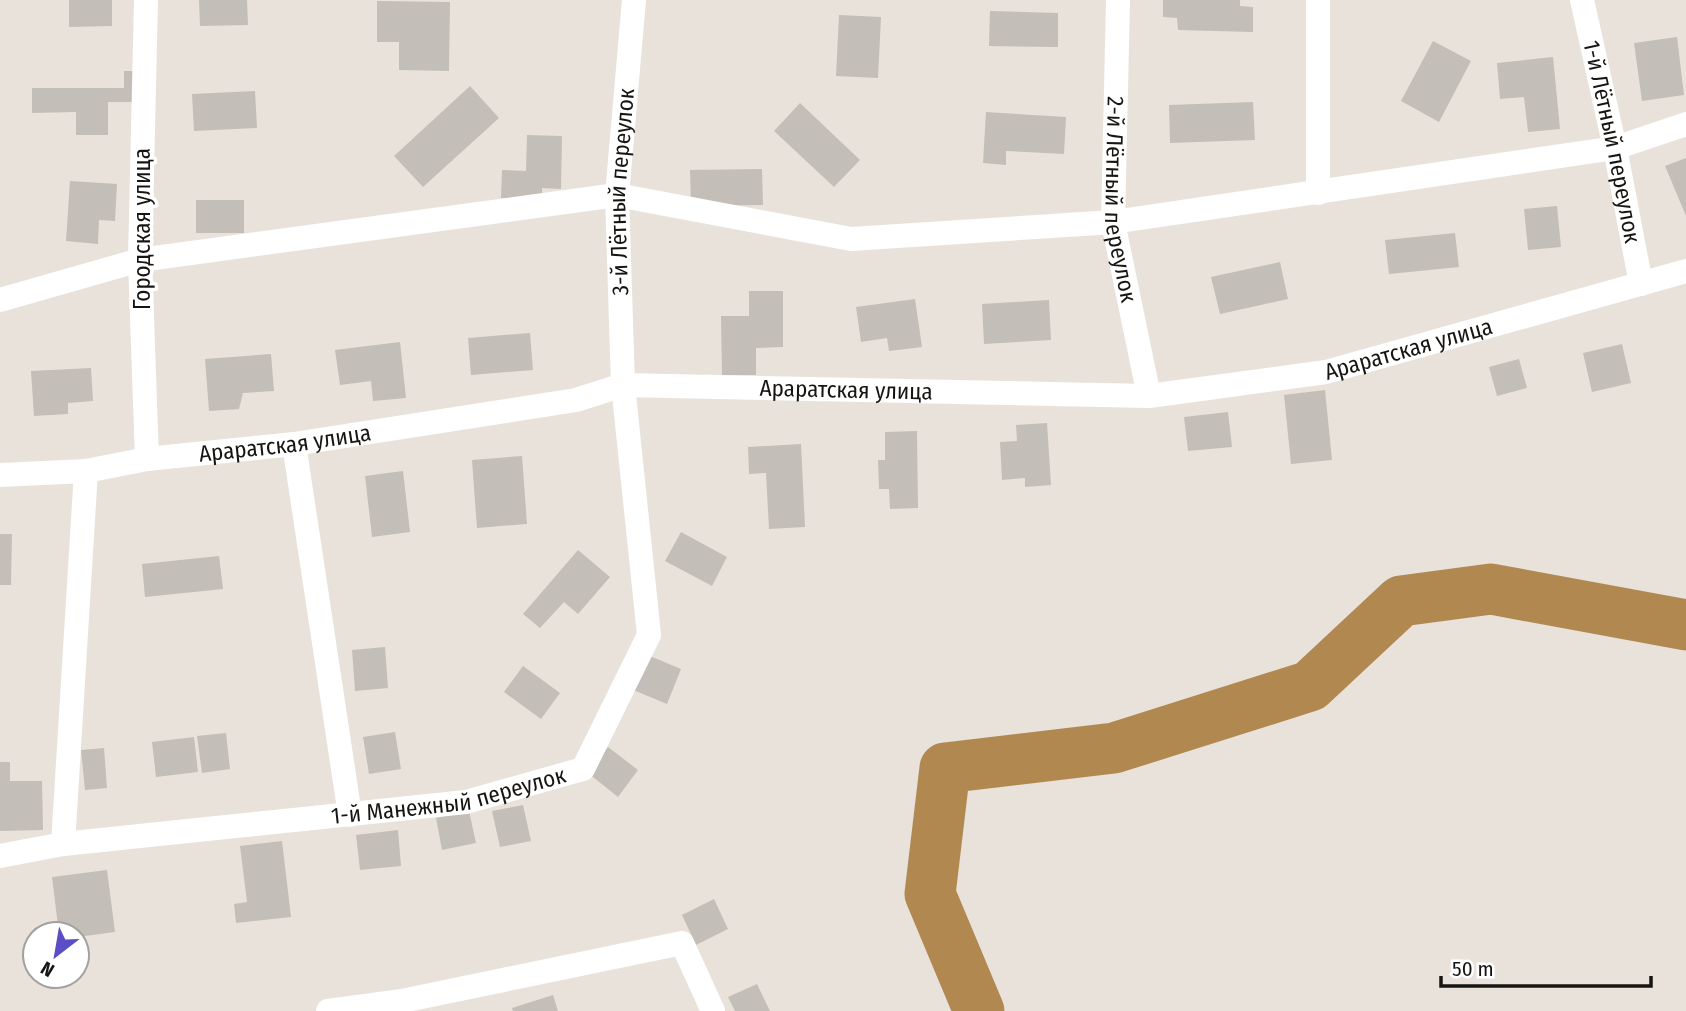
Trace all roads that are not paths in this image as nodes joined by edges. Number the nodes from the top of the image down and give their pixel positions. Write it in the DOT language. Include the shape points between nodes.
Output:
graph roads {
  1 [pos="146,0"];
  2 [pos="634,0"];
  3 [pos="1118,0"];
  4 [pos="1318,0"];
  5 [pos="1582,0"];
  6 [pos="1686,124"];
  7 [pos="1615,148"];
  8 [pos="1318,193"];
  9 [pos="617,195"];
  10 [pos="1113,222"];
  11 [pos="140,260"];
  12 [pos="1686,271"];
  13 [pos="1641,284"];
  14 [pos="0,300"];
  15 [pos="622,385"];
  16 [pos="1149,396"];
  17 [pos="294,444"];
  18 [pos="148,459"];
  19 [pos="86,471"];
  20 [pos="0,475"];
  21 [pos="351,815"];
  22 [pos="63,844"];
  23 [pos="0,856"];
  24 [pos="403,1006"];
  25 [pos="328,1011"];
  26 [pos="713,1011"];
  1 -- 11 [label="street, Городская улица"];
  2 -- 9 [label="street, 3-й Лётный переулок"];
  3 -- 10 [label="street, 2-й Лётный переулок"];
  4 -- 8 [label="street"];
  5 -- 7 [label="street, 1-й Лётный переулок"];
  6 -- 7 [label="street"];
  7 -- 8 [label="street"];
  7 -- 13 [label="street, 1-й Лётный переулок"];
  8 -- 10 [label="street"];
  9 -- 10 [label="street" via="851,239"];
  9 -- 11 [label="street"];
  9 -- 15 [label="street, 3-й Лётный переулок"];
  10 -- 16 [label="street, 2-й Лётный переулок"];
  11 -- 14 [label="street"];
  11 -- 18 [label="street, Городская улица"];
  12 -- 13 [label="street, Араратская улица"];
  13 -- 16 [label="street, Араратская улица" via="1325,372"];
  15 -- 16 [label="street, Араратская улица"];
  15 -- 17 [label="street, Араратская улица" via="576,400"];
  15 -- 21 [label="street, 1-й Манежный переулок" via="649,635 583,769 466,803"];
  17 -- 18 [label="street, Араратская улица"];
  17 -- 21 [label="street"];
  18 -- 19 [label="street, Араратская улица"];
  19 -- 20 [label="street, Араратская улица"];
  19 -- 22 [label="street"];
  21 -- 22 [label="street, 1-й Манежный переулок"];
  22 -- 23 [label="street, 1-й Манежный переулок"];
  24 -- 25 [label="street"];
  24 -- 26 [label="street" via="681,943"];
}
